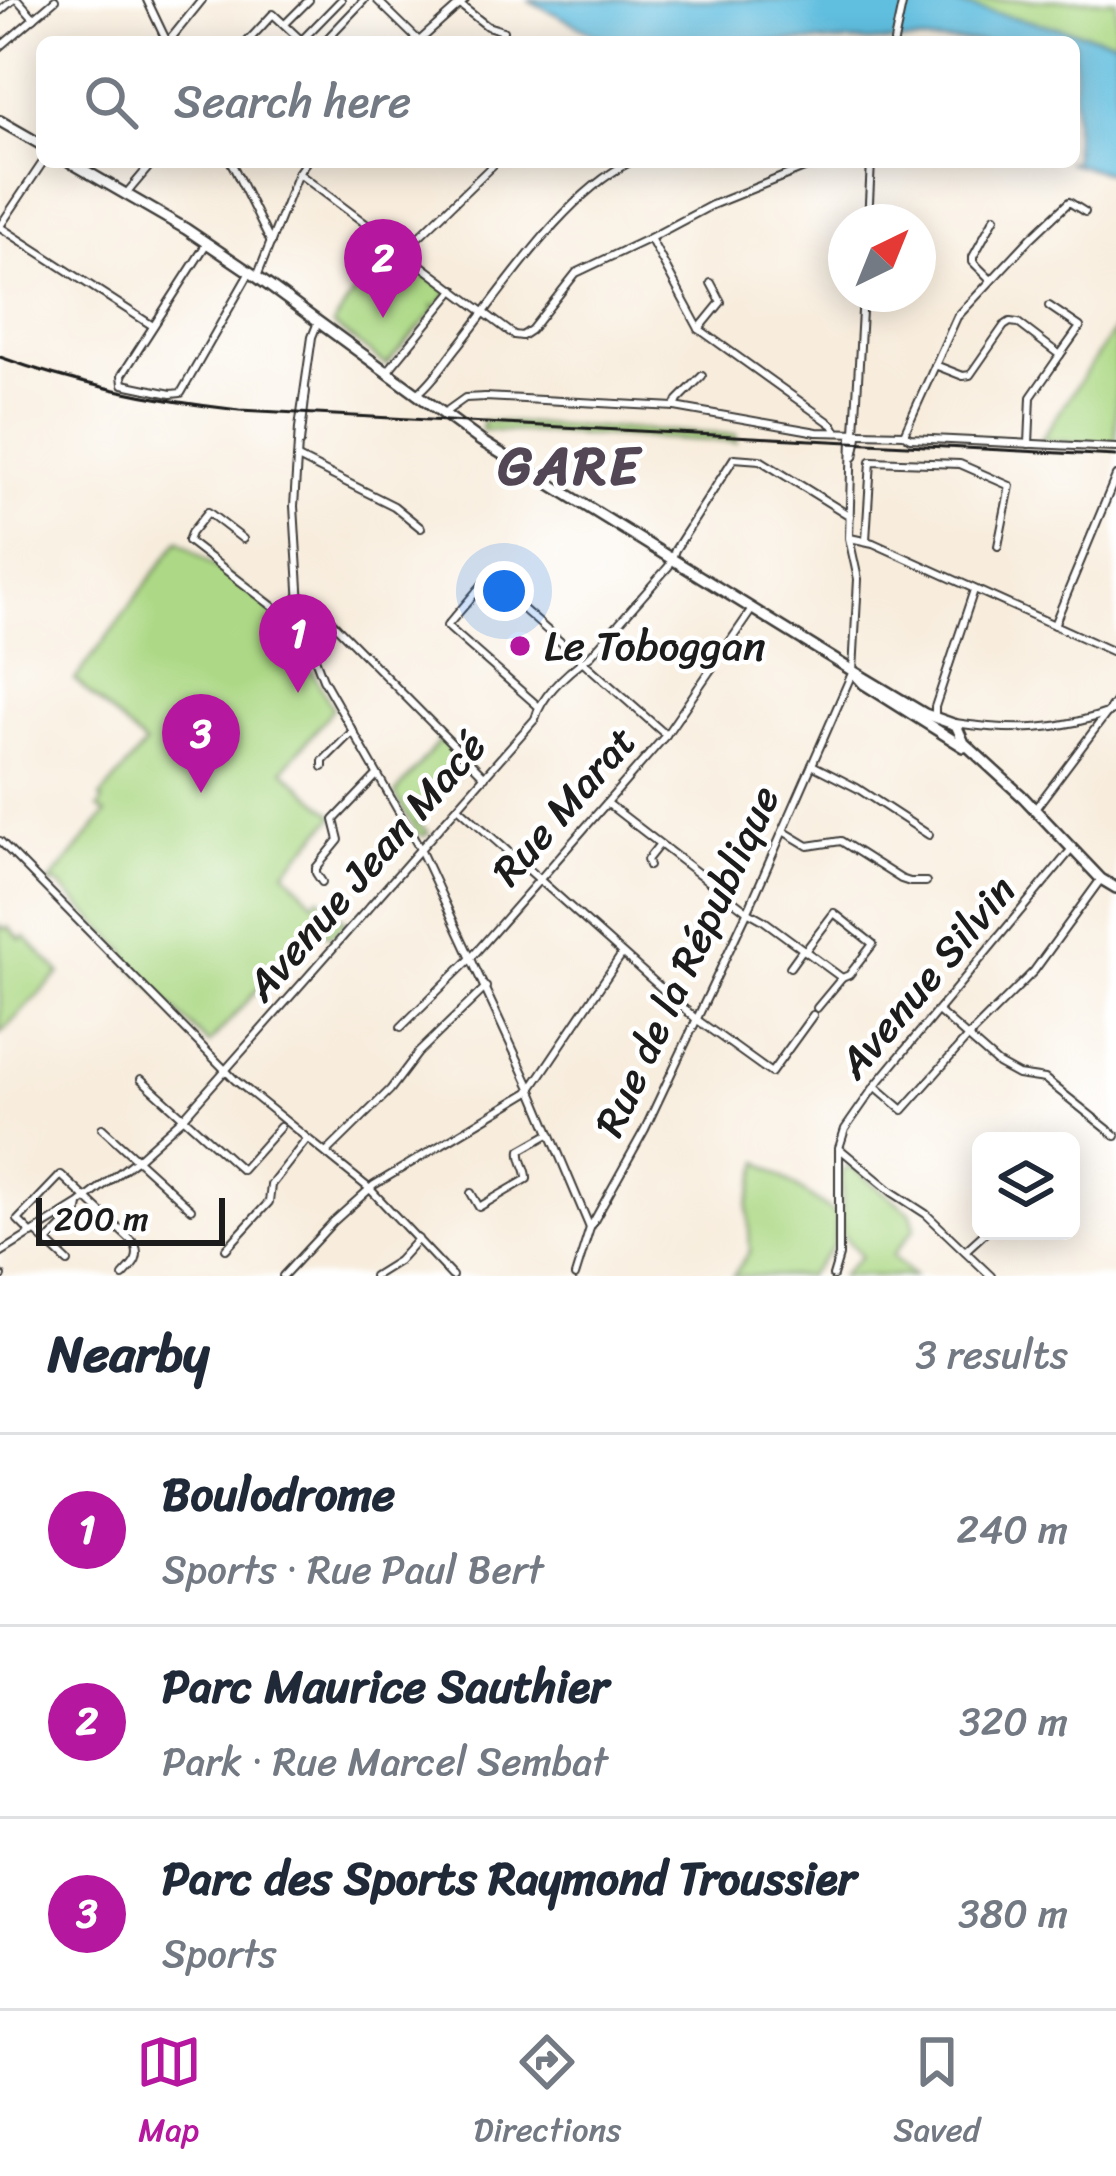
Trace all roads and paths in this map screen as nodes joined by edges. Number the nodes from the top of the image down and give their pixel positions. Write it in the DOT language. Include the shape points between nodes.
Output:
graph roads {
  1 [pos="16,0"];
  2 [pos="55,0"];
  3 [pos="147,0"];
  4 [pos="202,0"];
  5 [pos="309,0"];
  6 [pos="341,0"];
  7 [pos="364,0"];
  8 [pos="377,0"];
  9 [pos="903,0"];
  10 [pos="462,2"];
  11 [pos="0,11"];
  12 [pos="34,18"];
  13 [pos="284,24"];
  14 [pos="503,31"];
  15 [pos="165,36"];
  16 [pos="173,36"];
  17 [pos="253,36"];
  18 [pos="297,36"];
  19 [pos="307,36"];
  20 [pos="330,36"];
  21 [pos="412,36"];
  22 [pos="425,36"];
  23 [pos="895,36"];
  24 [pos="0,47"];
  25 [pos="0,121"];
  26 [pos="36,142"];
  27 [pos="39,168"];
  28 [pos="82,168"];
  29 [pos="148,168"];
  30 [pos="234,168"];
  31 [pos="301,168"];
  32 [pos="490,168"];
  33 [pos="617,168"];
  34 [pos="805,168"];
  35 [pos="872,168"];
  36 [pos="298,173"];
  37 [pos="126,194"];
  38 [pos="869,204"];
  39 [pos="1085,212"];
  40 [pos="995,217"];
  41 [pos="0,226"];
  42 [pos="650,238"];
  43 [pos="207,243"];
  44 [pos="271,243"];
  45 [pos="404,250"];
  46 [pos="254,274"];
  47 [pos="991,280"];
  48 [pos="712,283"];
  49 [pos="455,290"];
  50 [pos="1049,306"];
  51 [pos="862,312"];
  52 [pos="485,313"];
  53 [pos="318,322"];
  54 [pos="153,326"];
  55 [pos="700,329"];
  56 [pos="1060,355"];
  57 [pos="935,365"];
  58 [pos="387,372"];
  59 [pos="701,376"];
  60 [pos="419,393"];
  61 [pos="675,407"];
  62 [pos="446,412"];
  63 [pos="837,432"];
  64 [pos="855,432"];
  65 [pos="904,434"];
  66 [pos="1030,444"];
  67 [pos="1116,448"];
  68 [pos="298,458"];
  69 [pos="1116,476"];
  70 [pos="850,516"];
  71 [pos="421,528"];
  72 [pos="849,538"];
  73 [pos="243,539"];
  74 [pos="866,541"];
  75 [pos="998,546"];
  76 [pos="673,559"];
  77 [pos="974,589"];
  78 [pos="298,597"];
  79 [pos="753,608"];
  80 [pos="301,622"];
  81 [pos="1054,625"];
  82 [pos="1116,653"];
  83 [pos="582,661"];
  84 [pos="853,671"];
  85 [pos="539,707"];
  86 [pos="1114,708"];
  87 [pos="935,718"];
  88 [pos="953,730"];
  89 [pos="352,731"];
  90 [pos="666,735"];
  91 [pos="812,765"];
  92 [pos="322,767"];
  93 [pos="377,775"];
  94 [pos="484,777"];
  95 [pos="607,803"];
  96 [pos="458,807"];
  97 [pos="1034,809"];
  98 [pos="783,831"];
  99 [pos="929,835"];
  100 [pos="0,841"];
  101 [pos="660,844"];
  102 [pos="421,849"];
  103 [pos="1071,850"];
  104 [pos="649,866"];
  105 [pos="1101,879"];
  106 [pos="541,880"];
  107 [pos="322,882"];
  108 [pos="910,882"];
  109 [pos="926,882"];
  110 [pos="1116,888"];
  111 [pos="910,898"];
  112 [pos="747,911"];
  113 [pos="804,950"];
  114 [pos="622,953"];
  115 [pos="471,958"];
  116 [pos="790,967"];
  117 [pos="842,978"];
  118 [pos="486,987"];
  119 [pos="938,1011"];
  120 [pos="696,1019"];
  121 [pos="400,1027"];
  122 [pos="968,1037"];
  123 [pos="226,1070"];
  124 [pos="142,1079"];
  125 [pos="875,1086"];
  126 [pos="531,1088"];
  127 [pos="184,1118"];
  128 [pos="280,1127"];
  129 [pos="102,1128"];
  130 [pos="550,1134"];
  131 [pos="1116,1136"];
  132 [pos="308,1138"];
  133 [pos="839,1148"];
  134 [pos="326,1153"];
  135 [pos="136,1160"];
  136 [pos="370,1189"];
  137 [pos="471,1193"];
  138 [pos="88,1198"];
  139 [pos="79,1204"];
  140 [pos="191,1210"];
  141 [pos="590,1228"];
  142 [pos="34,1233"];
  143 [pos="418,1239"];
  144 [pos="977,1240"];
  145 [pos="47,1242"];
  146 [pos="1,1250"];
  147 [pos="226,1250"];
  148 [pos="965,1251"];
  149 [pos="68,1262"];
  150 [pos="574,1275"];
  151 [pos="123,1276"];
  152 [pos="283,1276"];
  153 [pos="374,1276"];
  154 [pos="452,1276"];
  155 [pos="833,1276"];
  156 [pos="991,1276"];
  1 -- 11 [label="street"];
  1 -- 12 [label="street"];
  2 -- 12 [label="street"];
  3 -- 15 [label="street"];
  4 -- 16 [label="street"];
  5 -- 13 [label="street"];
  6 -- 19 [label="street"];
  7 -- 20 [label="street"];
  8 -- 21 [label="street"];
  9 -- 23 [label="street"];
  10 -- 14 [label="street"];
  10 -- 22 [label="street"];
  12 -- 24 [label="street"];
  13 -- 17 [label="street" via="273,14"];
  13 -- 18 [label="street"];
  25 -- 26 [label="main road"];
  27 -- 41 [label="street"];
  28 -- 37 [label="main road"];
  29 -- 37 [label="street"];
  30 -- 44 [label="street"];
  31 -- 36 [label="street"];
  32 -- 45 [label="street"];
  33 -- 52 [label="street" via="546,232"];
  34 -- 42 [label="street"];
  35 -- 38 [label="street"];
  36 -- 44 [label="street"];
  36 -- 45 [label="street"];
  37 -- 43 [label="main road"];
  39 -- 47 [label="street" via="1069,202"];
  40 -- 47 [label="street" via="973,257"];
  41 -- 54 [label="street"];
  42 -- 52 [label="street" via="576,273 522,336"];
  42 -- 55 [label="street"];
  43 -- 46 [label="main road"];
  43 -- 54 [label="street"];
  44 -- 46 [label="street"];
  45 -- 49 [label="street"];
  46 -- 53 [label="main road"];
  46 -- 54 [label="street" via="177,395 122,384"];
  47 -- 57 [label="street" via="957,317"];
  48 -- 55 [label="street" via="721,302"];
  49 -- 52 [label="street"];
  49 -- 58 [label="street"];
  50 -- 56 [label="street" via="1080,327"];
  51 -- 64 [label="street"];
  52 -- 60 [label="street"];
  53 -- 58 [label="main road"];
  53 -- 68 [label="street"];
  55 -- 63 [label="street"];
  56 -- 57 [label="street" via="1010,322 970,375"];
  56 -- 66 [label="street" via="1031,397"];
  57 -- 65 [label="street"];
  58 -- 60 [label="main road"];
  59 -- 61 [label="street"];
  60 -- 62 [label="main road"];
  61 -- 62 [label="street" via="465,398"];
  61 -- 63 [label="street"];
  62 -- 76 [label="main road"];
  63 -- 64 [label="street"];
  64 -- 65 [label="street"];
  64 -- 70 [label="street"];
  65 -- 66 [label="street"];
  66 -- 67 [label="street"];
  68 -- 71 [label="street"];
  68 -- 78 [label="street"];
  69 -- 81 [label="street"];
  70 -- 72 [label="street"];
  70 -- 76 [label="street, Avenue Jean Macé" via="760,460 734,458"];
  72 -- 74 [label="street"];
  72 -- 84 [label="street" via="858,579"];
  73 -- 80 [label="street" via="208,512 188,541"];
  74 -- 75 [label="street" via="872,461 959,464 1010,486"];
  74 -- 77 [label="street"];
  76 -- 79 [label="main road"];
  76 -- 83 [label="street, Avenue Jean Macé"];
  77 -- 81 [label="street"];
  77 -- 87 [label="street"];
  78 -- 80 [label="street"];
  78 -- 94 [label="street"];
  79 -- 84 [label="main road"];
  79 -- 90 [label="street, Rue Marat"];
  80 -- 89 [label="street"];
  81 -- 82 [label="street"];
  83 -- 85 [label="street, Avenue Jean Macé"];
  83 -- 85 [label="street" via="488,578 447,626"];
  83 -- 90 [label="street"];
  84 -- 87 [label="main road"];
  84 -- 88 [label="main road" via="864,685"];
  84 -- 91 [label="street, Rue de la République"];
  85 -- 94 [label="street, Avenue Jean Macé"];
  86 -- 88 [label="street" via="1069,725"];
  86 -- 97 [label="street"];
  87 -- 88 [label="main road"];
  88 -- 97 [label="main road"];
  89 -- 92 [label="street"];
  89 -- 93 [label="street"];
  90 -- 95 [label="street, Rue Marat"];
  91 -- 98 [label="street, Rue de la République"];
  91 -- 99 [label="street"];
  93 -- 102 [label="street"];
  93 -- 107 [label="street" via="334,820 339,840 316,868"];
  94 -- 96 [label="street, Avenue Jean Macé"];
  95 -- 101 [label="street"];
  95 -- 106 [label="street, Rue Marat"];
  96 -- 102 [label="street, Avenue Jean Macé"];
  96 -- 106 [label="street"];
  97 -- 103 [label="main road"];
  98 -- 108 [label="street" via="808,846 842,841"];
  98 -- 112 [label="street, Rue de la République"];
  100 -- 123 [label="street"];
  101 -- 104 [label="street"];
  101 -- 112 [label="street"];
  102 -- 115 [label="street"];
  102 -- 123 [label="street, Avenue Jean Macé"];
  103 -- 105 [label="main road"];
  103 -- 119 [label="street, Avenue Silvin"];
  105 -- 110 [label="main road"];
  105 -- 122 [label="street" via="1034,971"];
  106 -- 114 [label="street"];
  106 -- 115 [label="street, Rue Marat"];
  108 -- 109 [label="street"];
  108 -- 111 [label="street"];
  112 -- 113 [label="street"];
  112 -- 120 [label="street, Rue de la République"];
  113 -- 116 [label="street"];
  113 -- 117 [label="street"];
  113 -- 117 [label="street" via="834,913 873,944"];
  114 -- 120 [label="street"];
  114 -- 126 [label="street"];
  115 -- 118 [label="street"];
  115 -- 121 [label="street, Rue Marat"];
  117 -- 120 [label="street" via="771,1072"];
  118 -- 126 [label="street"];
  118 -- 134 [label="street"];
  119 -- 122 [label="street"];
  119 -- 125 [label="street, Avenue Silvin"];
  120 -- 141 [label="street, Rue de la République"];
  122 -- 125 [label="street" via="903,1110"];
  122 -- 131 [label="street" via="1018,1075 1045,1078"];
  123 -- 127 [label="street, Avenue Jean Macé"];
  123 -- 132 [label="street"];
  124 -- 127 [label="street"];
  125 -- 133 [label="street, Avenue Silvin"];
  126 -- 130 [label="street"];
  126 -- 136 [label="street"];
  127 -- 128 [label="street" via="242,1169"];
  127 -- 135 [label="street, Avenue Jean Macé"];
  129 -- 135 [label="street"];
  130 -- 137 [label="street" via="521,1150 527,1179 479,1207"];
  130 -- 141 [label="street"];
  132 -- 134 [label="street"];
  132 -- 147 [label="street" via="271,1185 269,1202"];
  133 -- 148 [label="street"];
  133 -- 155 [label="street"];
  134 -- 136 [label="street"];
  135 -- 138 [label="street, Avenue Jean Macé"];
  135 -- 140 [label="street"];
  136 -- 143 [label="street"];
  136 -- 152 [label="street"];
  138 -- 139 [label="street, Avenue Jean Macé"];
  138 -- 142 [label="street" via="61,1174 18,1220"];
  138 -- 151 [label="street" via="136,1244 137,1261"];
  139 -- 142 [label="street, Avenue Jean Macé"];
  139 -- 145 [label="street"];
  141 -- 150 [label="street, Rue de la République"];
  142 -- 145 [label="street"];
  142 -- 146 [label="street, Avenue Jean Macé"];
  143 -- 153 [label="street"];
  143 -- 154 [label="street"];
  144 -- 148 [label="street"];
  145 -- 149 [label="street"];
  148 -- 156 [label="street"];
}
